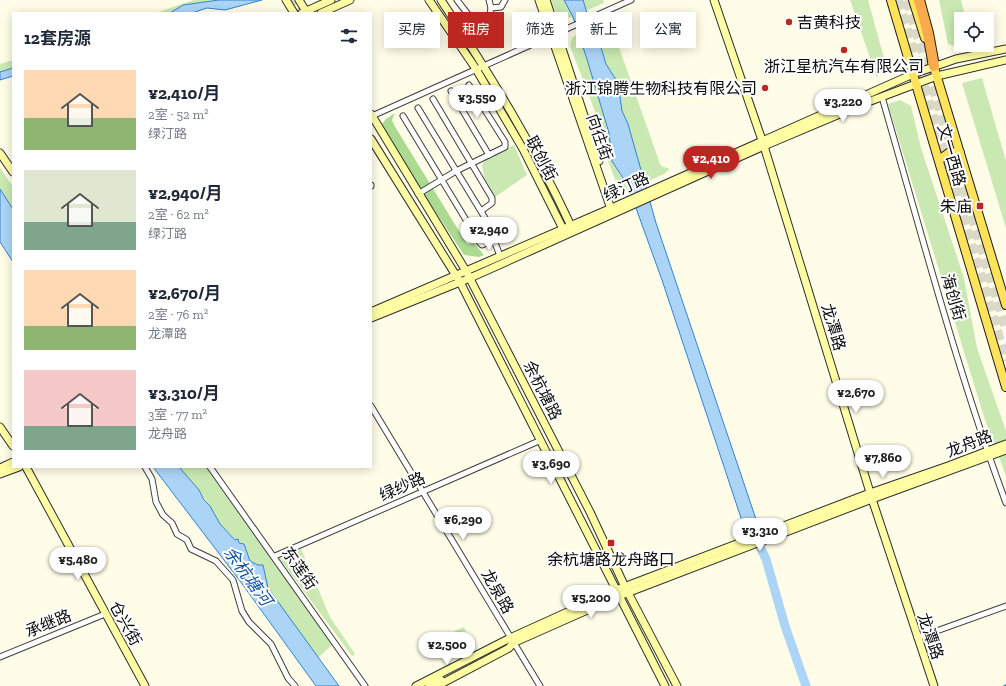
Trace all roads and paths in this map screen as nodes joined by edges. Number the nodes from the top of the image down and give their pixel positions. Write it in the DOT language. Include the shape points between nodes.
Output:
graph roads {
  1 [pos="286,0"];
  2 [pos="299,0"];
  3 [pos="331,0"];
  4 [pos="350,0"];
  5 [pos="429,0"];
  6 [pos="441,0"];
  7 [pos="458,0"];
  8 [pos="489,0"];
  9 [pos="505,0"];
  10 [pos="539,0"];
  11 [pos="546,0"];
  12 [pos="631,0"];
  13 [pos="714,0"];
  14 [pos="891,0"];
  15 [pos="913,0"];
  16 [pos="919,0"];
  17 [pos="491,8"];
  18 [pos="293,12"];
  19 [pos="305,12"];
  20 [pos="323,12"];
  21 [pos="544,12"];
  22 [pos="549,12"];
  23 [pos="568,28"];
  24 [pos="524,48"];
  25 [pos="559,48"];
  26 [pos="1006,49"];
  27 [pos="1006,60"];
  28 [pos="485,66"];
  29 [pos="934,66"];
  30 [pos="476,69"];
  31 [pos="913,74"];
  32 [pos="937,76"];
  33 [pos="916,84"];
  34 [pos="469,85"];
  35 [pos="451,91"];
  36 [pos="882,97"];
  37 [pos="433,99"];
  38 [pos="418,108"];
  39 [pos="403,116"];
  40 [pos="372,117"];
  41 [pos="372,118"];
  42 [pos="372,141"];
  43 [pos="763,143"];
  44 [pos="0,153"];
  45 [pos="960,154"];
  46 [pos="489,155"];
  47 [pos="939,160"];
  48 [pos="471,163"];
  49 [pos="12,171"];
  50 [pos="456,171"];
  51 [pos="442,180"];
  52 [pos="418,194"];
  53 [pos="481,211"];
  54 [pos="614,211"];
  55 [pos="571,226"];
  56 [pos="563,229"];
  57 [pos="494,240"];
  58 [pos="500,256"];
  59 [pos="466,271"];
  60 [pos="456,275"];
  61 [pos="470,278"];
  62 [pos="460,282"];
  63 [pos="1006,305"];
  64 [pos="372,312"];
  65 [pos="372,318"];
  66 [pos="1006,387"];
  67 [pos="372,408"];
  68 [pos="0,427"];
  69 [pos="539,441"];
  70 [pos="1006,444"];
  71 [pos="12,445"];
  72 [pos="1006,450"];
  73 [pos="988,453"];
  74 [pos="12,462"];
  75 [pos="0,468"];
  76 [pos="16,468"];
  77 [pos="27,468"];
  78 [pos="146,468"];
  79 [pos="211,468"];
  80 [pos="0,474"];
  81 [pos="424,491"];
  82 [pos="871,496"];
  83 [pos="1006,503"];
  84 [pos="275,556"];
  85 [pos="627,590"];
  86 [pos="618,593"];
  87 [pos="1006,606"];
  88 [pos="105,614"];
  89 [pos="917,638"];
  90 [pos="512,641"];
  91 [pos="0,657"];
  92 [pos="474,660"];
  93 [pos="483,662"];
  94 [pos="145,686"];
  95 [pos="295,686"];
  96 [pos="365,686"];
  97 [pos="416,686"];
  98 [pos="429,686"];
  99 [pos="437,686"];
  100 [pos="540,686"];
  101 [pos="665,686"];
  102 [pos="677,686"];
  103 [pos="934,686"];
  1 -- 18 [label="street"];
  2 -- 19 [label="street"];
  3 -- 19 [label="street"];
  4 -- 20 [label="street"];
  5 -- 30 [label="street, 联创街"];
  6 -- 28 [label="street, 联创街"];
  7 -- 17 [label="street" via="477,26 489,20"];
  8 -- 17 [label="street"];
  9 -- 17 [label="street" via="501,6"];
  10 -- 21 [label="street, 向往街"];
  11 -- 22 [label="street, 向往街"];
  12 -- 23 [label="street"];
  13 -- 43 [label="street, 龙潭路"];
  14 -- 31 [label="main road, 文一西路"];
  15 -- 29 [label="main road"];
  16 -- 29 [label="highway"];
  24 -- 28 [label="street"];
  25 -- 54 [label="street, 向往街"];
  26 -- 29 [label="street, 绿汀路"];
  27 -- 32 [label="street, 绿汀路"];
  28 -- 30 [label="street"];
  28 -- 55 [label="street, 联创街" via="528,140"];
  29 -- 31 [label="street, 绿汀路"];
  29 -- 32 [label="main road"];
  30 -- 40 [label="street"];
  30 -- 56 [label="street, 联创街" via="523,149"];
  31 -- 33 [label="main road, 文一西路"];
  31 -- 43 [label="street, 绿汀路"];
  32 -- 33 [label="street, 绿汀路"];
  32 -- 45 [label="main road"];
  33 -- 36 [label="street, 绿汀路"];
  33 -- 47 [label="main road, 文一西路"];
  34 -- 46 [label="street" via="505,142 505,146"];
  35 -- 46 [label="street"];
  36 -- 43 [label="street, 绿汀路"];
  36 -- 73 [label="street, 海创街"];
  37 -- 48 [label="street"];
  38 -- 50 [label="street"];
  39 -- 51 [label="street"];
  41 -- 52 [label="street, 余杭塘路"];
  42 -- 60 [label="street, 余杭塘路"];
  43 -- 54 [label="street, 绿汀路"];
  43 -- 82 [label="street, 龙潭路"];
  44 -- 49 [label="street"];
  45 -- 47 [label="main road" via="950,152"];
  45 -- 63 [label="main road"];
  46 -- 48 [label="street"];
  47 -- 66 [label="main road, 文一西路"];
  48 -- 50 [label="street"];
  48 -- 53 [label="street" via="492,198 492,203"];
  50 -- 51 [label="street"];
  50 -- 53 [label="street"];
  51 -- 52 [label="street"];
  51 -- 57 [label="street" via="480,243 482,245"];
  52 -- 59 [label="street, 余杭塘路"];
  53 -- 57 [label="street" via="493,231"];
  54 -- 55 [label="street, 绿汀路"];
  54 -- 61 [label="street, 绿汀路"];
  55 -- 56 [label="street, 绿汀路"];
  56 -- 58 [label="street, 绿汀路"];
  57 -- 58 [label="street"];
  58 -- 59 [label="street, 绿汀路"];
  59 -- 60 [label="street, 绿汀路"];
  59 -- 61 [label="street, 余杭塘路"];
  60 -- 62 [label="street, 余杭塘路"];
  60 -- 64 [label="street, 绿汀路"];
  61 -- 62 [label="street, 绿汀路"];
  61 -- 85 [label="street, 余杭塘路" via="590,512"];
  62 -- 65 [label="street, 绿汀路"];
  62 -- 69 [label="street, 余杭塘路"];
  67 -- 81 [label="street, 龙泉路"];
  68 -- 71 [label="street"];
  69 -- 81 [label="street, 绿纱路"];
  69 -- 86 [label="street, 余杭塘路"];
  70 -- 73 [label="street, 龙舟路"];
  72 -- 73 [label="street, 龙舟路"];
  73 -- 82 [label="street, 龙舟路"];
  73 -- 83 [label="street, 海创街"];
  74 -- 75 [label="street"];
  76 -- 80 [label="street"];
  77 -- 88 [label="street, 仓兴街" via="71,546"];
  78 -- 95 [label="street" via="152,479 156,502 163,515 172,523 177,534 187,540 191,549 216,561 229,575 242,611 249,622 271,644 288,678"];
  79 -- 84 [label="street, 东莲街"];
  81 -- 84 [label="street, 绿纱路"];
  81 -- 90 [label="street, 龙泉路"];
  82 -- 85 [label="street, 龙舟路"];
  82 -- 89 [label="street, 龙潭路"];
  84 -- 96 [label="street, 东莲街"];
  85 -- 86 [label="street, 龙舟路"];
  85 -- 102 [label="street, 余杭塘路"];
  86 -- 90 [label="street, 龙舟路"];
  86 -- 101 [label="street, 余杭塘路"];
  87 -- 89 [label="street"];
  88 -- 91 [label="street, 承继路"];
  88 -- 94 [label="street, 仓兴街"];
  89 -- 103 [label="street, 龙潭路"];
  90 -- 92 [label="street, 龙舟路"];
  90 -- 93 [label="street, 龙舟路" via="509,648"];
  90 -- 100 [label="street, 龙泉路"];
  92 -- 93 [label="street, 龙舟路"];
  92 -- 97 [label="street, 龙舟路"];
  92 -- 98 [label="street, 龙舟路"];
  93 -- 99 [label="street, 龙舟路"];
}
